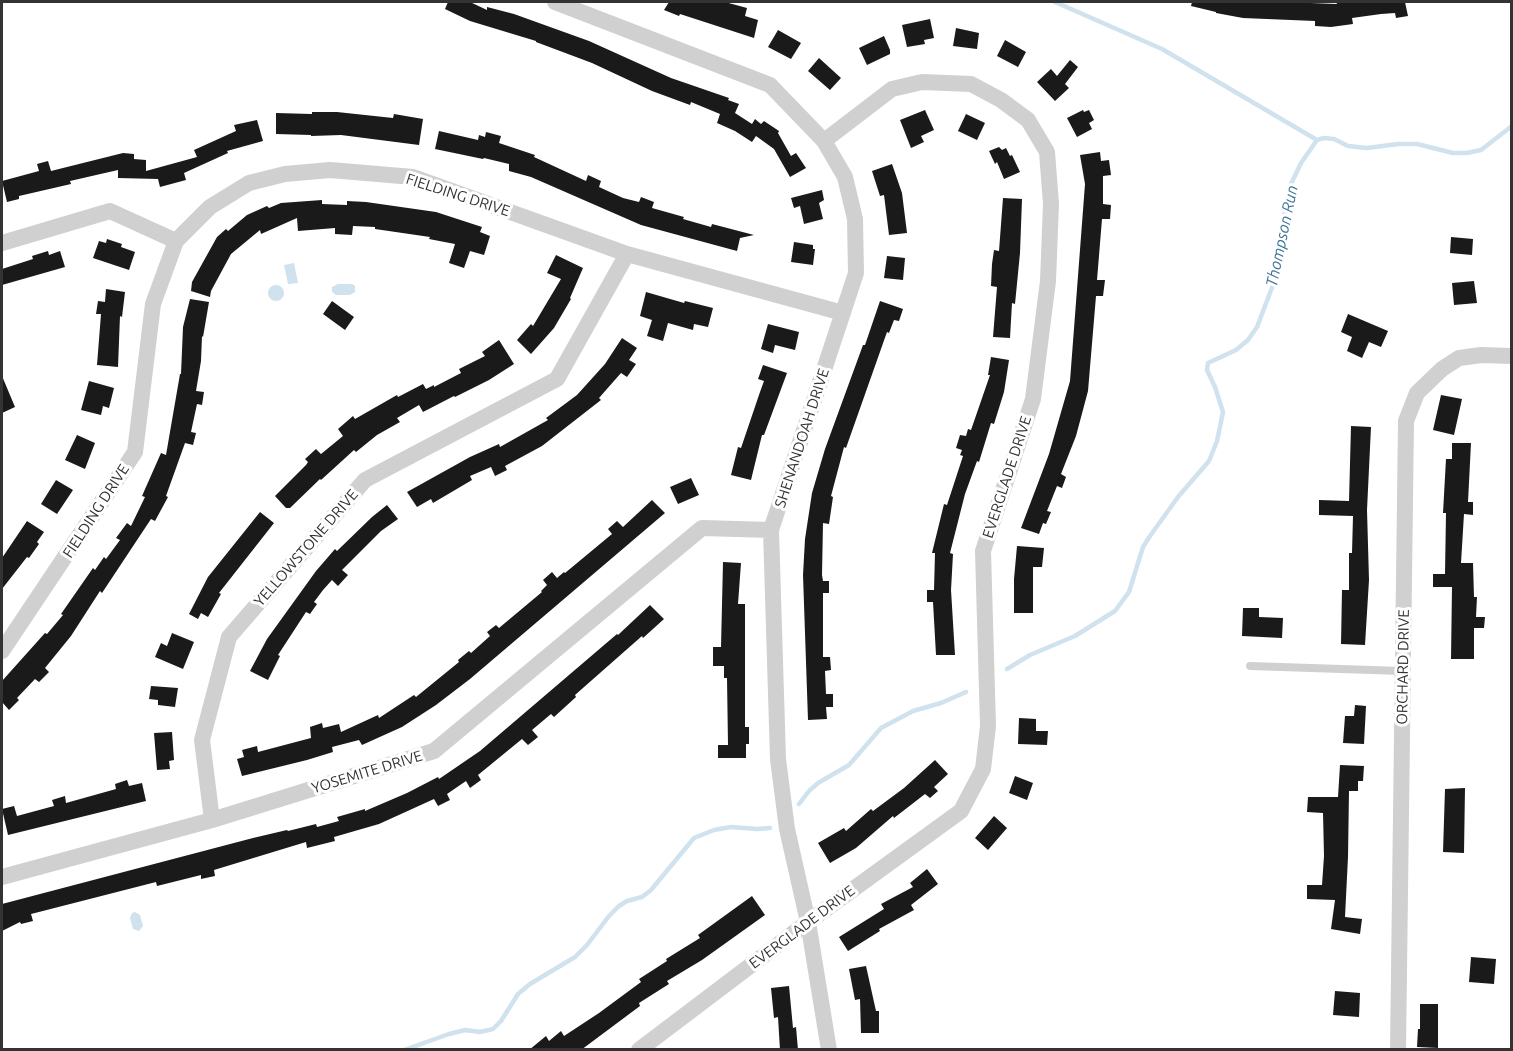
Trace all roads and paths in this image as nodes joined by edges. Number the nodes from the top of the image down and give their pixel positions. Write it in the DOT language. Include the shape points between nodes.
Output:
graph roads {
  1 [pos="555,2"];
  2 [pos="824,141"];
  3 [pos="176,240"];
  4 [pos="2,243"];
  5 [pos="627,255"];
  6 [pos="843,313"];
  7 [pos="1512,356"];
  8 [pos="771,530"];
  9 [pos="2,651"];
  10 [pos="1250,666"];
  11 [pos="1402,671"];
  12 [pos="212,820"];
  13 [pos="2,877"];
  14 [pos="808,922"];
  15 [pos="639,1050"];
  16 [pos="829,1050"];
  17 [pos="1398,1050"];
  1 -- 2 [label="street, SHENANDOAH DRIVE" via="770,85"];
  2 -- 6 [label="street, SHENANDOAH DRIVE" via="845,177 855,219 856,273"];
  2 -- 14 [label="street, EVERGLADE DRIVE" via="892,89 922,82 972,84 1028,120 1047,152 1051,204 1048,282 1032,399 983,551 988,726 983,769 961,811"];
  3 -- 4 [label="street" via="110,211"];
  3 -- 5 [label="street, FIELDING DRIVE" via="210,207 249,183 285,174 330,170 413,177"];
  3 -- 9 [label="street, FIELDING DRIVE" via="153,304 135,452"];
  5 -- 6 [label="street, FIELDING DRIVE"];
  5 -- 12 [label="street, YELLOWSTONE DRIVE" via="557,379 365,480 229,637 202,740"];
  6 -- 8 [label="street, SHENANDOAH DRIVE"];
  7 -- 11 [label="street, ORCHARD DRIVE" via="1459,358 1417,393 1406,420"];
  8 -- 12 [label="street, YOSEMITE DRIVE" via="702,528 434,751"];
  8 -- 14 [label="street, SHENANDOAH DRIVE" via="778,759 787,829"];
  10 -- 11 [label="lane"];
  11 -- 17 [label="street, ORCHARD DRIVE"];
  12 -- 13 [label="street, YOSEMITE DRIVE"];
  14 -- 15 [label="street, EVERGLADE DRIVE"];
  14 -- 16 [label="street, SHENANDOAH DRIVE"];
}
